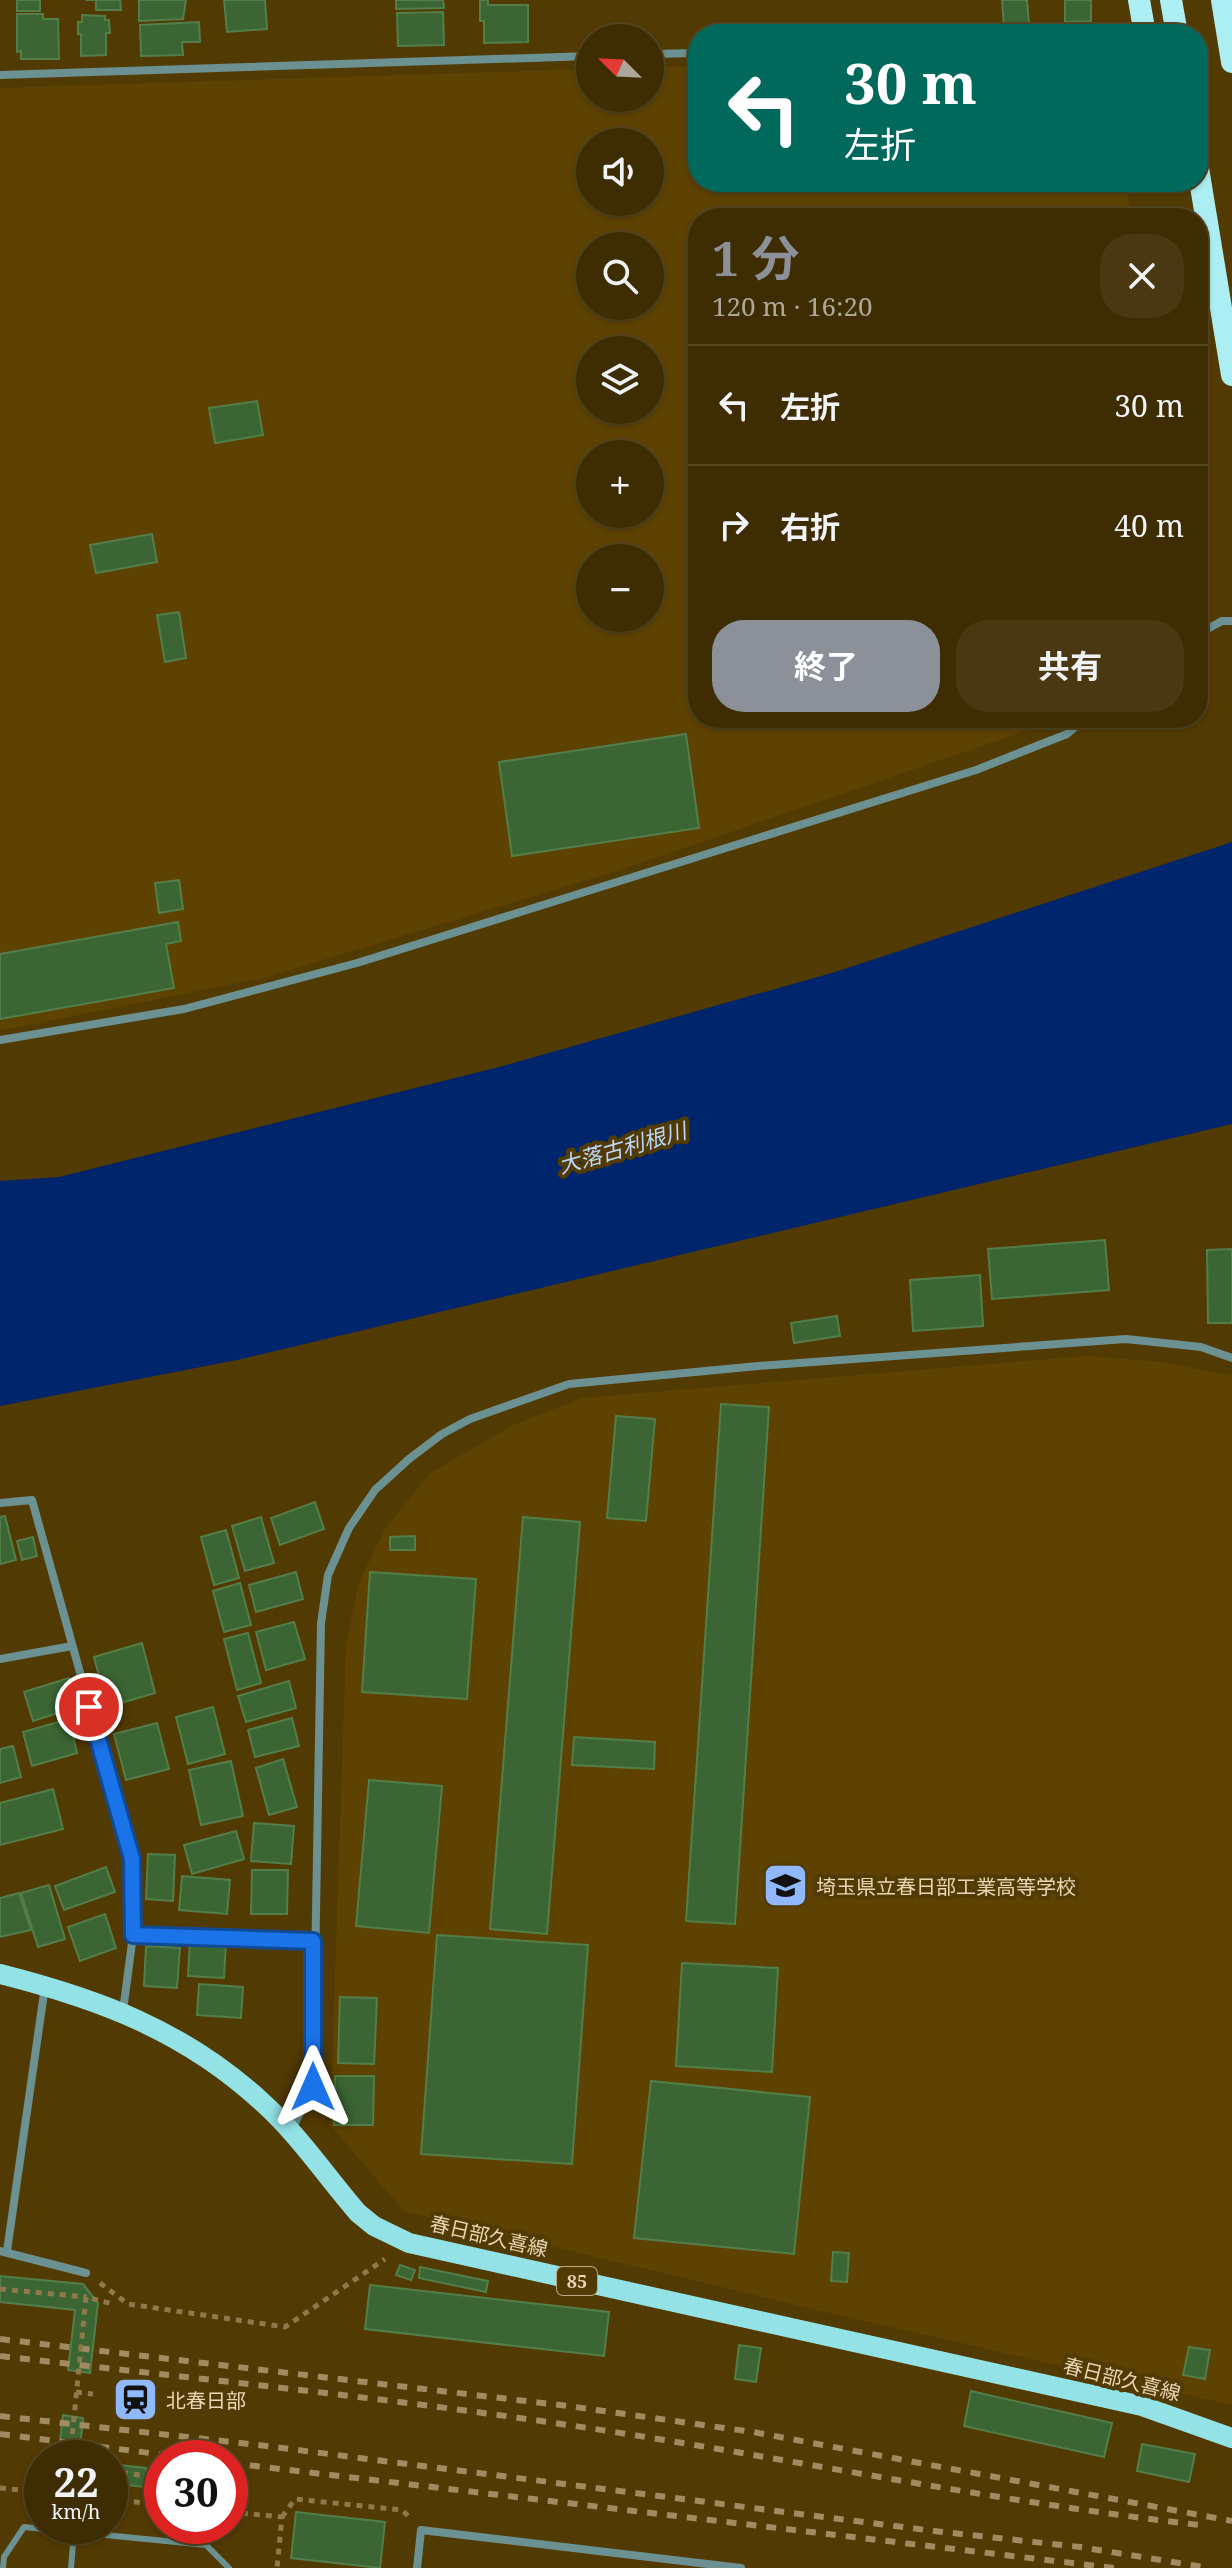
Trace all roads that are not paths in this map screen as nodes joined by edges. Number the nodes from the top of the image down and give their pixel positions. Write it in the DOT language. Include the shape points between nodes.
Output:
graph roads {
  1 [pos="1139,0"];
  2 [pos="1171,0"];
  3 [pos="1225,0"];
  4 [pos="1143,24"];
  5 [pos="1175,24"];
  6 [pos="688,53"];
  7 [pos="664,54"];
  8 [pos="576,56"];
  9 [pos="1232,62"];
  10 [pos="0,75"];
  11 [pos="1208,231"];
  12 [pos="1208,260"];
  13 [pos="1219,300"];
  14 [pos="1232,375"];
  15 [pos="1232,621"];
  16 [pos="1208,629"];
  17 [pos="1074,728"];
  18 [pos="0,1040"];
  19 [pos="1232,1358"];
  20 [pos="0,1503"];
  21 [pos="72,1646"];
  22 [pos="0,1659"];
  23 [pos="133,1935"];
  24 [pos="313,1941"];
  25 [pos="0,1974"];
  26 [pos="45,1985"];
  27 [pos="122,2012"];
  28 [pos="291,2132"];
  29 [pos="3,2251"];
  30 [pos="86,2273"];
  31 [pos="1232,2438"];
  32 [pos="24,2527"];
  33 [pos="128,2537"];
  34 [pos="73,2544"];
  35 [pos="3,2568"];
  36 [pos="71,2568"];
  37 [pos="229,2568"];
  38 [pos="417,2568"];
  39 [pos="741,2568"];
  1 -- 4 [label="highway"];
  2 -- 5 [label="highway"];
  3 -- 9 [label="highway"];
  6 -- 7 [label="street"];
  8 -- 10 [label="street"];
  11 -- 13 [label="highway"];
  12 -- 13 [label="highway"];
  13 -- 14 [label="highway"];
  15 -- 16 [label="street"];
  17 -- 18 [label="street" via="976,770 357,963 184,1009"];
  19 -- 24 [label="street" via="1201,1347 1126,1339 569,1384 442,1434 375,1490 349,1528 328,1575 321,1623"];
  20 -- 21 [label="street" via="32,1500"];
  21 -- 22 [label="street"];
  21 -- 23 [label="street" via="132,1859"];
  23 -- 24 [label="street"];
  23 -- 27 [label="street"];
  24 -- 28 [label="street" via="313,2087"];
  25 -- 26 [label="main road, 春日部久喜線 / 85"];
  26 -- 27 [label="main road, 春日部久喜線 / 85"];
  26 -- 29 [label="street"];
  27 -- 28 [label="main road, 春日部久喜線 / 85" via="233,2077"];
  28 -- 31 [label="main road, 春日部久喜線 / 85" via="358,2213 409,2243 1142,2406"];
  29 -- 30 [label="street"];
  32 -- 35 [label="lane" via="4,2557"];
  33 -- 37 [label="lane" via="206,2545"];
  34 -- 36 [label="lane"];
  38 -- 39 [label="street" via="421,2530"];
}
